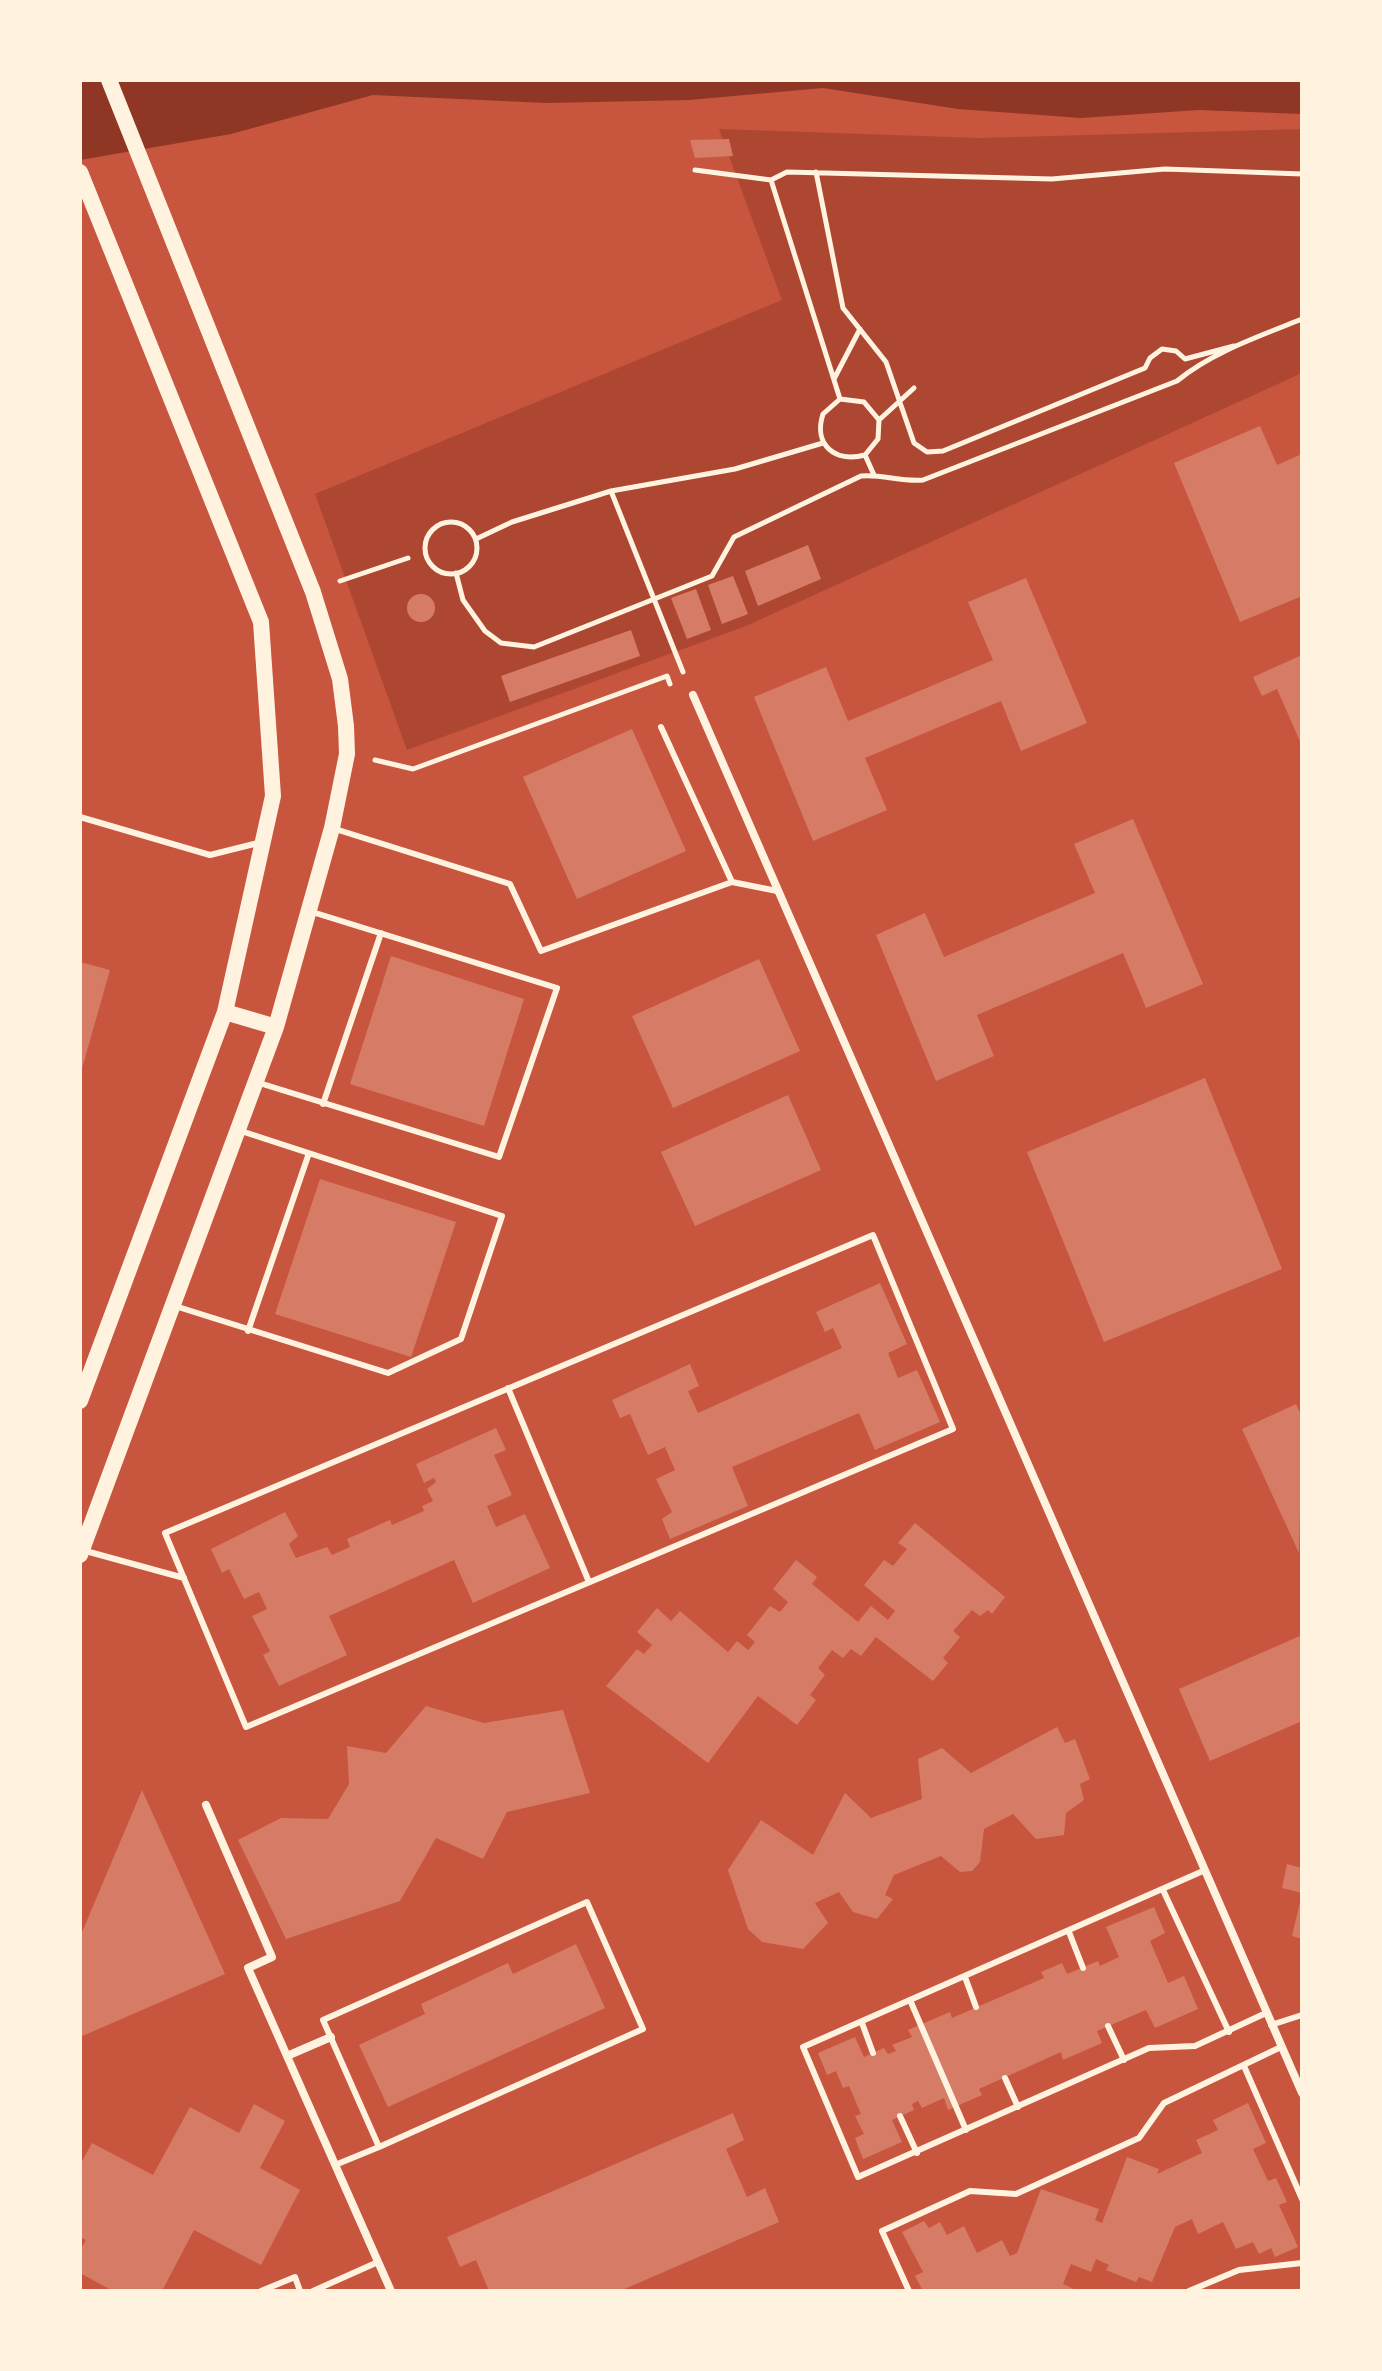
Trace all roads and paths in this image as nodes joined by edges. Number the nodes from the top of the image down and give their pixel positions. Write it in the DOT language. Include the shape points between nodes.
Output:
graph roads {
  1 [pos="109,80"];
  2 [pos="695,170"];
  3 [pos="80,172"];
  4 [pos="816,172"];
  5 [pos="1302,174"];
  6 [pos="771,180"];
  7 [pos="1302,319"];
  8 [pos="860,329"];
  9 [pos="1247,342"];
  10 [pos="1185,359"];
  11 [pos="1190,371"];
  12 [pos="833,379"];
  13 [pos="914,388"];
  14 [pos="840,399"];
  15 [pos="899,402"];
  16 [pos="879,420"];
  17 [pos="823,443"];
  18 [pos="865,455"];
  19 [pos="874,475"];
  20 [pos="611,491"];
  21 [pos="476,539"];
  22 [pos="408,558"];
  23 [pos="456,573"];
  24 [pos="313,592"];
  25 [pos="653,599"];
  26 [pos="667,676"];
  27 [pos="693,695"];
  28 [pos="661,727"];
  29 [pos="347,754"];
  30 [pos="80,817"];
  31 [pos="332,828"];
  32 [pos="262,841"];
  33 [pos="732,882"];
  34 [pos="777,891"];
  35 [pos="309,911"];
  36 [pos="381,933"];
  37 [pos="225,1012"];
  38 [pos="276,1027"];
  39 [pos="255,1081"];
  40 [pos="323,1104"];
  41 [pos="237,1129"];
  42 [pos="309,1153"];
  43 [pos="172,1305"];
  44 [pos="248,1331"];
  45 [pos="508,1388"];
  46 [pos="80,1401"];
  47 [pos="81,1553"];
  48 [pos="184,1578"];
  49 [pos="589,1582"];
  50 [pos="206,1805"];
  51 [pos="1203,1871"];
  52 [pos="1163,1890"];
  53 [pos="1069,1932"];
  54 [pos="1083,1968"];
  55 [pos="965,1977"];
  56 [pos="910,2000"];
  57 [pos="976,2007"];
  58 [pos="1266,2013"];
  59 [pos="1302,2015"];
  60 [pos="862,2023"];
  61 [pos="1271,2025"];
  62 [pos="1108,2026"];
  63 [pos="1229,2032"];
  64 [pos="331,2037"];
  65 [pos="1281,2047"];
  66 [pos="873,2053"];
  67 [pos="287,2056"];
  68 [pos="1124,2060"];
  69 [pos="1244,2066"];
  70 [pos="1005,2078"];
  71 [pos="1302,2093"];
  72 [pos="1018,2107"];
  73 [pos="900,2116"];
  74 [pos="966,2130"];
  75 [pos="379,2147"];
  76 [pos="917,2153"];
  77 [pos="335,2165"];
  78 [pos="1302,2199"];
  79 [pos="378,2262"];
  80 [pos="1302,2263"];
  81 [pos="261,2291"];
  82 [pos="300,2291"];
  83 [pos="313,2291"];
  84 [pos="391,2291"];
  85 [pos="909,2291"];
  86 [pos="1189,2291"];
  1 -- 24 [label="main road"];
  2 -- 6 [label="path"];
  3 -- 32 [label="main road" via="261,622 273,796"];
  4 -- 5 [label="path" via="1052,179 1165,169"];
  4 -- 6 [label="path" via="787,172"];
  4 -- 8 [label="path" via="843,308"];
  6 -- 12 [label="path"];
  7 -- 9 [label="path"];
  8 -- 12 [label="path"];
  8 -- 15 [label="path" via="886,362"];
  9 -- 10 [label="path"];
  9 -- 11 [label="path"];
  10 -- 11 [label="path"];
  10 -- 15 [label="path" via="1162,349 1145,368 935,453 914,443"];
  11 -- 19 [label="path" via="1177,381 923,480"];
  12 -- 14 [label="path"];
  13 -- 15 [label="path"];
  14 -- 16 [label="path" via="864,402"];
  14 -- 17 [label="path" via="823,414"];
  15 -- 16 [label="path"];
  16 -- 18 [label="path" via="878,439"];
  17 -- 18 [label="path" via="842,458"];
  17 -- 20 [label="path" via="735,469"];
  18 -- 19 [label="path"];
  19 -- 25 [label="path" via="861,476 734,537 712,576"];
  20 -- 21 [label="path"];
  20 -- 25 [label="path"];
  21 -- 23 [label="path" via="472,564"];
  21 -- 23 [label="path" via="454,522 430,532 425,545 428,561 436,569"];
  22 -- 24 [label="path"];
  23 -- 25 [label="path" via="472,617 501,643 515,646 534,647"];
  24 -- 29 [label="main road" via="340,679"];
  25 -- 27 [label="path"];
  26 -- 29 [label="path" via="413,769"];
  27 -- 34 [label="street"];
  28 -- 33 [label="lane"];
  29 -- 31 [label="main road"];
  30 -- 32 [label="lane" via="210,855"];
  31 -- 33 [label="lane" via="510,884 541,951"];
  31 -- 35 [label="main road"];
  32 -- 37 [label="main road"];
  33 -- 34 [label="lane"];
  34 -- 51 [label="street"];
  35 -- 36 [label="lane"];
  35 -- 38 [label="main road"];
  36 -- 40 [label="lane"];
  36 -- 40 [label="lane" via="557,988 499,1157"];
  37 -- 38 [label="main road"];
  37 -- 46 [label="main road"];
  38 -- 39 [label="main road"];
  39 -- 40 [label="lane"];
  39 -- 41 [label="main road"];
  41 -- 42 [label="lane"];
  41 -- 43 [label="main road"];
  42 -- 44 [label="lane"];
  42 -- 44 [label="lane" via="502,1216 461,1339 388,1373"];
  43 -- 44 [label="lane"];
  43 -- 47 [label="main road"];
  45 -- 48 [label="lane" via="165,1533"];
  45 -- 49 [label="lane"];
  45 -- 49 [label="lane" via="873,1235 879,1249 953,1429"];
  47 -- 48 [label="lane"];
  48 -- 49 [label="lane" via="246,1727"];
  50 -- 67 [label="street" via="272,1957 248,1968"];
  51 -- 52 [label="lane"];
  51 -- 58 [label="street"];
  52 -- 53 [label="lane"];
  52 -- 63 [label="lane"];
  53 -- 54 [label="lane"];
  53 -- 55 [label="lane"];
  55 -- 56 [label="lane"];
  55 -- 57 [label="lane"];
  56 -- 60 [label="lane"];
  56 -- 74 [label="lane"];
  58 -- 61 [label="street"];
  58 -- 63 [label="lane"];
  59 -- 61 [label="lane"];
  60 -- 66 [label="lane"];
  60 -- 76 [label="lane" via="803,2047 858,2177"];
  61 -- 65 [label="street"];
  62 -- 68 [label="lane"];
  63 -- 68 [label="lane" via="1195,2046 1149,2048"];
  64 -- 67 [label="street"];
  64 -- 75 [label="lane"];
  64 -- 75 [label="lane" via="323,2020 587,1902 643,2029"];
  65 -- 69 [label="lane"];
  65 -- 71 [label="street"];
  67 -- 77 [label="street"];
  68 -- 72 [label="lane"];
  69 -- 78 [label="lane"];
  69 -- 85 [label="lane" via="1164,2103 1139,2138 1016,2194 970,2191 882,2231"];
  70 -- 72 [label="lane"];
  72 -- 74 [label="lane"];
  73 -- 76 [label="lane"];
  74 -- 76 [label="lane"];
  75 -- 77 [label="lane"];
  77 -- 79 [label="street"];
  79 -- 83 [label="lane"];
  79 -- 84 [label="street"];
  80 -- 86 [label="lane" via="1239,2270"];
  81 -- 82 [label="lane" via="295,2277"];
}
